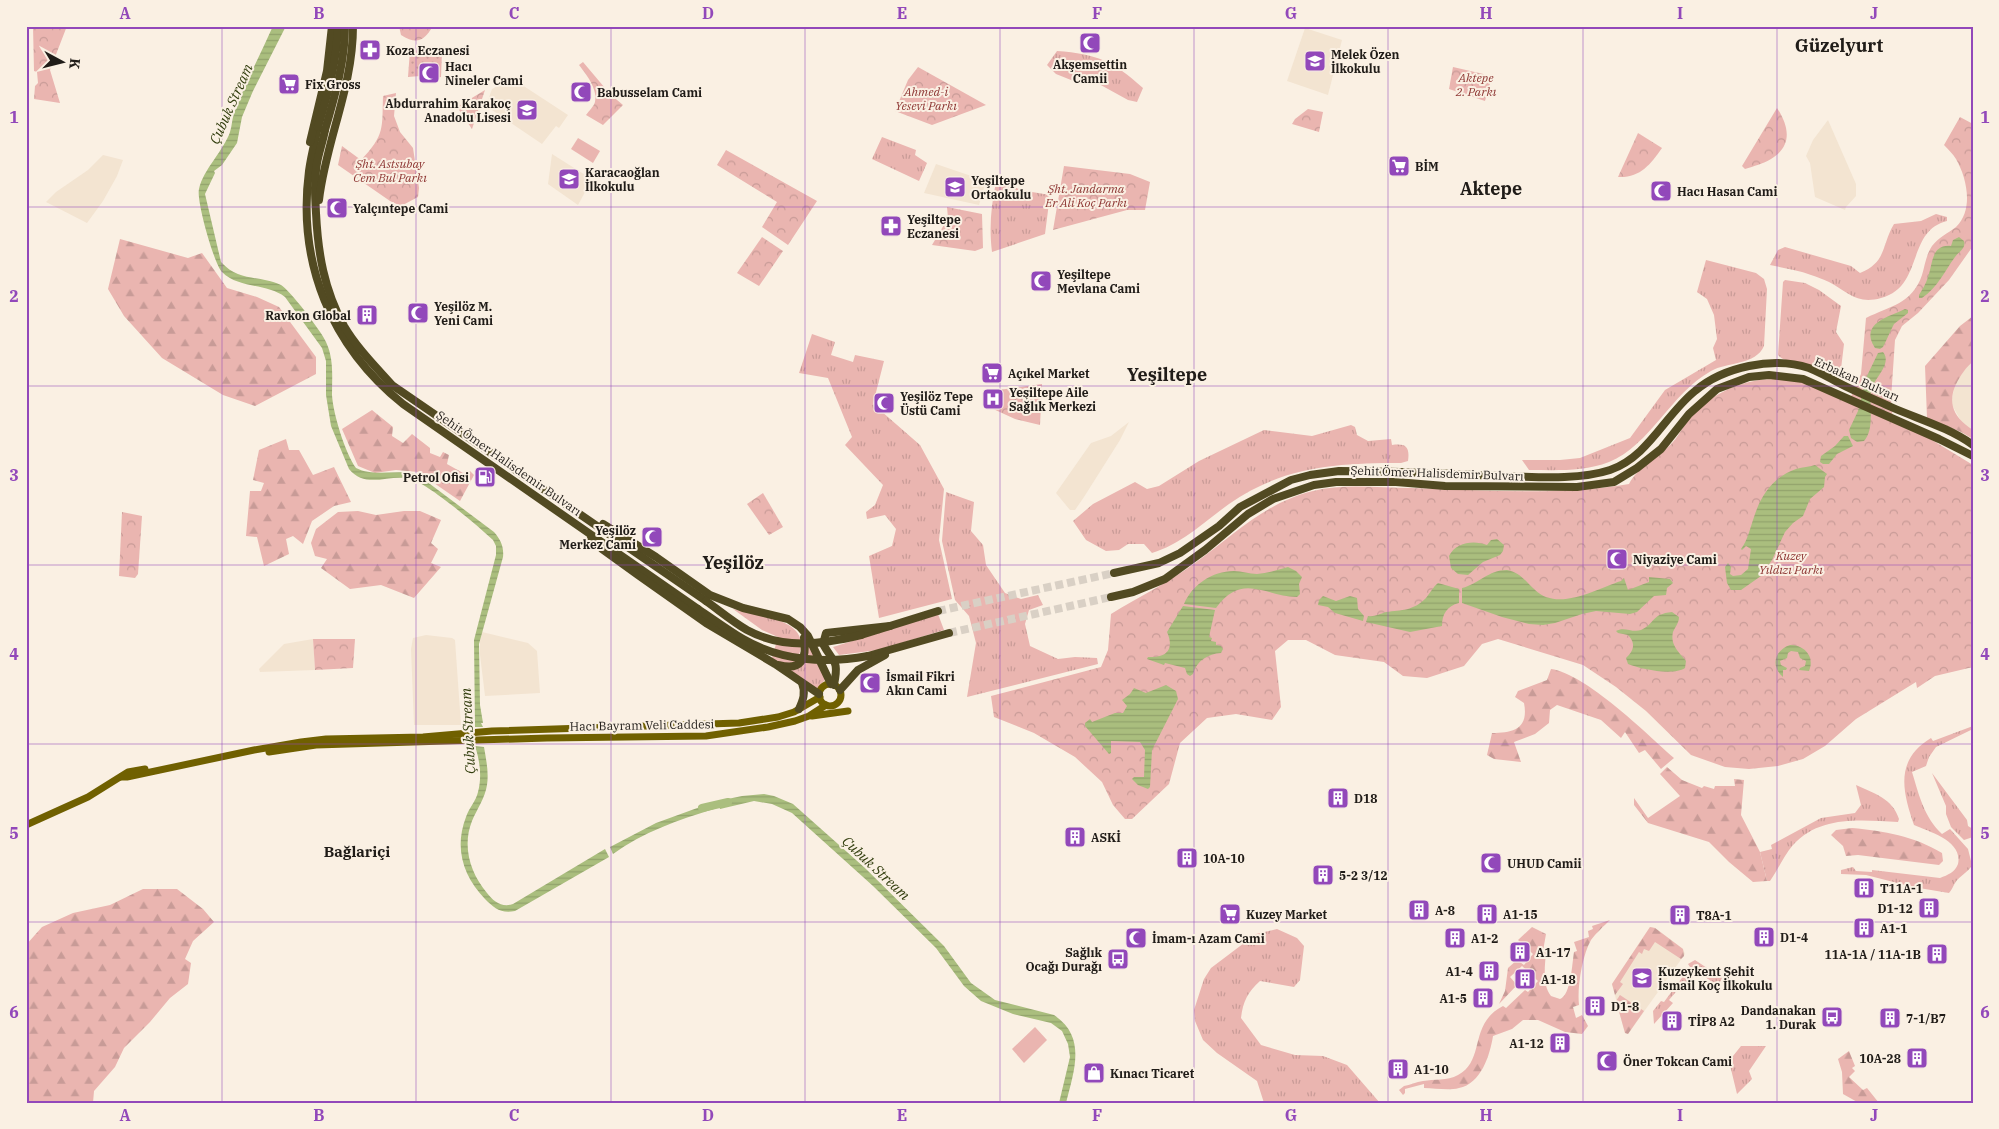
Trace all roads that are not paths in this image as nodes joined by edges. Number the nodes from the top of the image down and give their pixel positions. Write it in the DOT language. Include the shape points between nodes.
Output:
graph roads {
  1 [pos="350,30"];
  2 [pos="334,31"];
  3 [pos="329,60"];
  4 [pos="350,63"];
  5 [pos="322,128"];
  6 [pos="306,211"];
  7 [pos="316,219"];
  8 [pos="1973,445"];
  9 [pos="1973,456"];
  10 [pos="1612,470"];
  11 [pos="1614,482"];
  12 [pos="571,508"];
  13 [pos="571,520"];
  14 [pos="1114,573"];
  15 [pos="1111,597"];
  16 [pos="938,611"];
  17 [pos="890,626"];
  18 [pos="800,627"];
  19 [pos="949,634"];
  20 [pos="895,649"];
  21 [pos="775,664"];
  22 [pos="802,683"];
  23 [pos="835,686"];
  24 [pos="819,695"];
  25 [pos="826,705"];
  26 [pos="799,709"];
  27 [pos="848,711"];
  28 [pos="810,716"];
  29 [pos="730,723"];
  30 [pos="718,724"];
  31 [pos="731,733"];
  32 [pos="718,735"];
  33 [pos="483,736"];
  34 [pos="26,825"];
  1 -- 2 [label="highway" via="350,42 344,45 337,44"];
  1 -- 4 [label="highway, Şehit Ömer Halisdemir Bulvarı"];
  1 -- 5 [label="highway, Şehit Ömer Halisdemir Bulvarı, bridge" via="341,71"];
  2 -- 3 [label="highway, Şehit Ömer Halisdemir Bulvarı"];
  2 -- 5 [label="highway, bridge" via="338,44"];
  3 -- 4 [label="highway" via="336,52 342,52 349,57"];
  3 -- 6 [label="highway, Şehit Ömer Halisdemir Bulvarı" via="308,153"];
  4 -- 7 [label="highway, Şehit Ömer Halisdemir Bulvarı" via="342,105 322,172"];
  5 -- 6 [label="highway, Şehit Ömer Halisdemir Bulvarı" via="309,171"];
  5 -- 7 [label="highway, Şehit Ömer Halisdemir Bulvarı" via="314,188"];
  6 -- 13 [label="highway, Şehit Ömer Halisdemir Bulvarı" via="310,248 324,301 343,339 367,372 403,404"];
  7 -- 12 [label="highway, Şehit Ömer Halisdemir Bulvarı" via="326,284 345,326 392,385"];
  8 -- 10 [label="highway, Erbakan Bulvarı" via="1962,437 1808,368 1767,363 1720,376 1697,389 1642,450"];
  9 -- 11 [label="highway, Erbakan Bulvarı" via="1803,379 1769,375 1749,377 1717,389 1689,414 1661,449"];
  10 -- 14 [label="highway, Şehit Ömer Halisdemir Bulvarı" via="1530,477 1339,470 1310,475 1291,480 1240,507 1180,553 1159,563"];
  11 -- 15 [label="highway, Şehit Ömer Halisdemir Bulvarı" via="1577,487 1445,486 1396,482 1314,485 1273,499 1248,514 1164,579"];
  12 -- 17 [label="highway, Şehit Ömer Halisdemir Bulvarı, bridge" via="747,630 766,639 783,643 830,643"];
  12 -- 18 [label="highway, Şehit Ömer Halisdemir Bulvarı" via="628,539 710,595 743,608 788,619"];
  13 -- 20 [label="highway, Şehit Ömer Halisdemir Bulvarı, bridge" via="744,640 794,657 827,661"];
  13 -- 21 [label="highway" via="602,549 638,575 714,628"];
  16 -- 17 [label="highway, Şehit Ömer Halisdemir Bulvarı"];
  17 -- 23 [label="highway" via="826,633 823,644 837,668"];
  18 -- 21 [label="highway" via="805,658 792,666"];
  18 -- 23 [label="highway"];
  19 -- 20 [label="highway, Şehit Ömer Halisdemir Bulvarı"];
  20 -- 23 [label="highway"];
  21 -- 22 [label="highway"];
  22 -- 24 [label="highway"];
  22 -- 26 [label="highway" via="805,689"];
  23 -- 24 [label="main road" via="823,687"];
  23 -- 25 [label="main road" via="841,696 832,706"];
  24 -- 25 [label="main road"];
  24 -- 26 [label="main road"];
  25 -- 28 [label="main road, Hacı Bayram Veli Caddesi"];
  26 -- 29 [label="main road" via="778,717"];
  27 -- 28 [label="main road"];
  28 -- 31 [label="main road, Hacı Bayram Veli Caddesi"];
  29 -- 30 [label="main road"];
  29 -- 31 [label="main road"];
  30 -- 32 [label="main road"];
  30 -- 33 [label="main road"];
  31 -- 32 [label="main road, Hacı Bayram Veli Caddesi"];
  32 -- 33 [label="main road, Hacı Bayram Veli Caddesi"];
  33 -- 34 [label="main road" via="316,745 263,753 254,750 121,777 82,800"];
}
